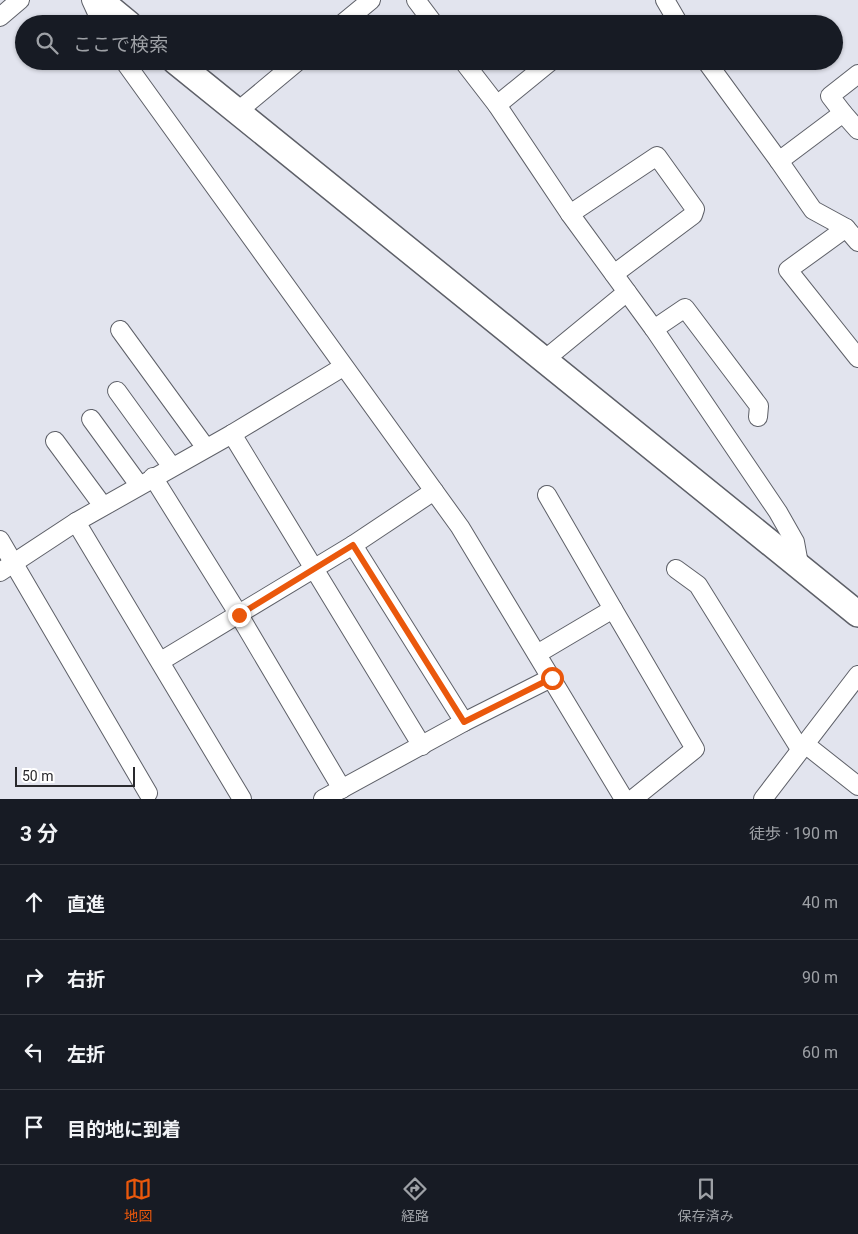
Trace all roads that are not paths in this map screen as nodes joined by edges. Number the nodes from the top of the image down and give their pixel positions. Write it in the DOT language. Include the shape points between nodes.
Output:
graph roads {
  1 [pos="20,0"];
  2 [pos="91,0"];
  3 [pos="100,0"];
  4 [pos="371,0"];
  5 [pos="416,0"];
  6 [pos="665,0"];
  7 [pos="98,15"];
  8 [pos="118,15"];
  9 [pos="353,15"];
  10 [pos="427,15"];
  11 [pos="674,15"];
  12 [pos="0,16"];
  13 [pos="130,70"];
  14 [pos="186,70"];
  15 [pos="287,70"];
  16 [pos="470,70"];
  17 [pos="540,70"];
  18 [pos="712,70"];
  19 [pos="858,74"];
  20 [pos="498,105"];
  21 [pos="237,112"];
  22 [pos="843,113"];
  23 [pos="858,130"];
  24 [pos="778,161"];
  25 [pos="570,214"];
  26 [pos="846,228"];
  27 [pos="858,242"];
  28 [pos="614,274"];
  29 [pos="627,292"];
  30 [pos="654,329"];
  31 [pos="120,330"];
  32 [pos="858,358"];
  33 [pos="543,360"];
  34 [pos="343,367"];
  35 [pos="117,391"];
  36 [pos="758,417"];
  37 [pos="91,419"];
  38 [pos="232,434"];
  39 [pos="55,441"];
  40 [pos="206,448"];
  41 [pos="172,467"];
  42 [pos="146,481"];
  43 [pos="434,491"];
  44 [pos="547,495"];
  45 [pos="103,506"];
  46 [pos="76,522"];
  47 [pos="0,540"];
  48 [pos="353,545"];
  49 [pos="799,564"];
  50 [pos="7,567"];
  51 [pos="313,568"];
  52 [pos="676,569"];
  53 [pos="613,609"];
  54 [pos="858,614"];
  55 [pos="239,615"];
  56 [pos="537,654"];
  57 [pos="161,661"];
  58 [pos="858,675"];
  59 [pos="552,678"];
  60 [pos="464,722"];
  61 [pos="422,746"];
  62 [pos="803,747"];
  63 [pos="858,786"];
  64 [pos="342,789"];
  65 [pos="148,793"];
  66 [pos="242,799"];
  67 [pos="323,799"];
  68 [pos="624,799"];
  69 [pos="633,799"];
  70 [pos="763,799"];
  1 -- 12 [label="street"];
  2 -- 7 [label="street"];
  3 -- 8 [label="street"];
  4 -- 9 [label="street"];
  5 -- 10 [label="street"];
  6 -- 11 [label="street"];
  13 -- 34 [label="street"];
  14 -- 21 [label="street"];
  15 -- 21 [label="street"];
  16 -- 20 [label="street"];
  17 -- 20 [label="street"];
  18 -- 24 [label="street"];
  19 -- 22 [label="street" via="830,96"];
  20 -- 25 [label="street"];
  21 -- 33 [label="street"];
  22 -- 23 [label="street"];
  22 -- 24 [label="street"];
  24 -- 26 [label="street" via="813,210"];
  25 -- 28 [label="street"];
  25 -- 28 [label="street" via="657,156 695,209 693,215"];
  26 -- 27 [label="street"];
  26 -- 32 [label="street" via="788,270"];
  28 -- 29 [label="street"];
  29 -- 30 [label="street"];
  29 -- 33 [label="street"];
  30 -- 36 [label="street" via="685,308 759,406"];
  30 -- 49 [label="street" via="778,512 795,542"];
  31 -- 40 [label="street"];
  33 -- 49 [label="street"];
  34 -- 38 [label="street"];
  34 -- 43 [label="street"];
  35 -- 41 [label="street"];
  37 -- 42 [label="street"];
  38 -- 40 [label="street"];
  38 -- 51 [label="street"];
  39 -- 45 [label="street"];
  40 -- 41 [label="street"];
  41 -- 42 [label="street"];
  42 -- 45 [label="street"];
  42 -- 55 [label="street"];
  43 -- 48 [label="street"];
  43 -- 56 [label="street" via="460,527"];
  44 -- 53 [label="street"];
  45 -- 46 [label="street"];
  46 -- 50 [label="street"];
  46 -- 57 [label="street"];
  47 -- 50 [label="street"];
  48 -- 51 [label="street"];
  48 -- 60 [label="street"];
  49 -- 54 [label="street"];
  50 -- 65 [label="street"];
  51 -- 55 [label="street"];
  51 -- 61 [label="street"];
  52 -- 62 [label="street" via="698,585"];
  53 -- 56 [label="street"];
  53 -- 69 [label="street" via="695,749"];
  55 -- 57 [label="street"];
  55 -- 64 [label="street"];
  56 -- 59 [label="street"];
  57 -- 66 [label="street"];
  58 -- 62 [label="street"];
  59 -- 60 [label="street"];
  59 -- 68 [label="street"];
  60 -- 61 [label="street"];
  61 -- 64 [label="street"];
  62 -- 63 [label="street"];
  62 -- 70 [label="street"];
  64 -- 67 [label="street"];
}
